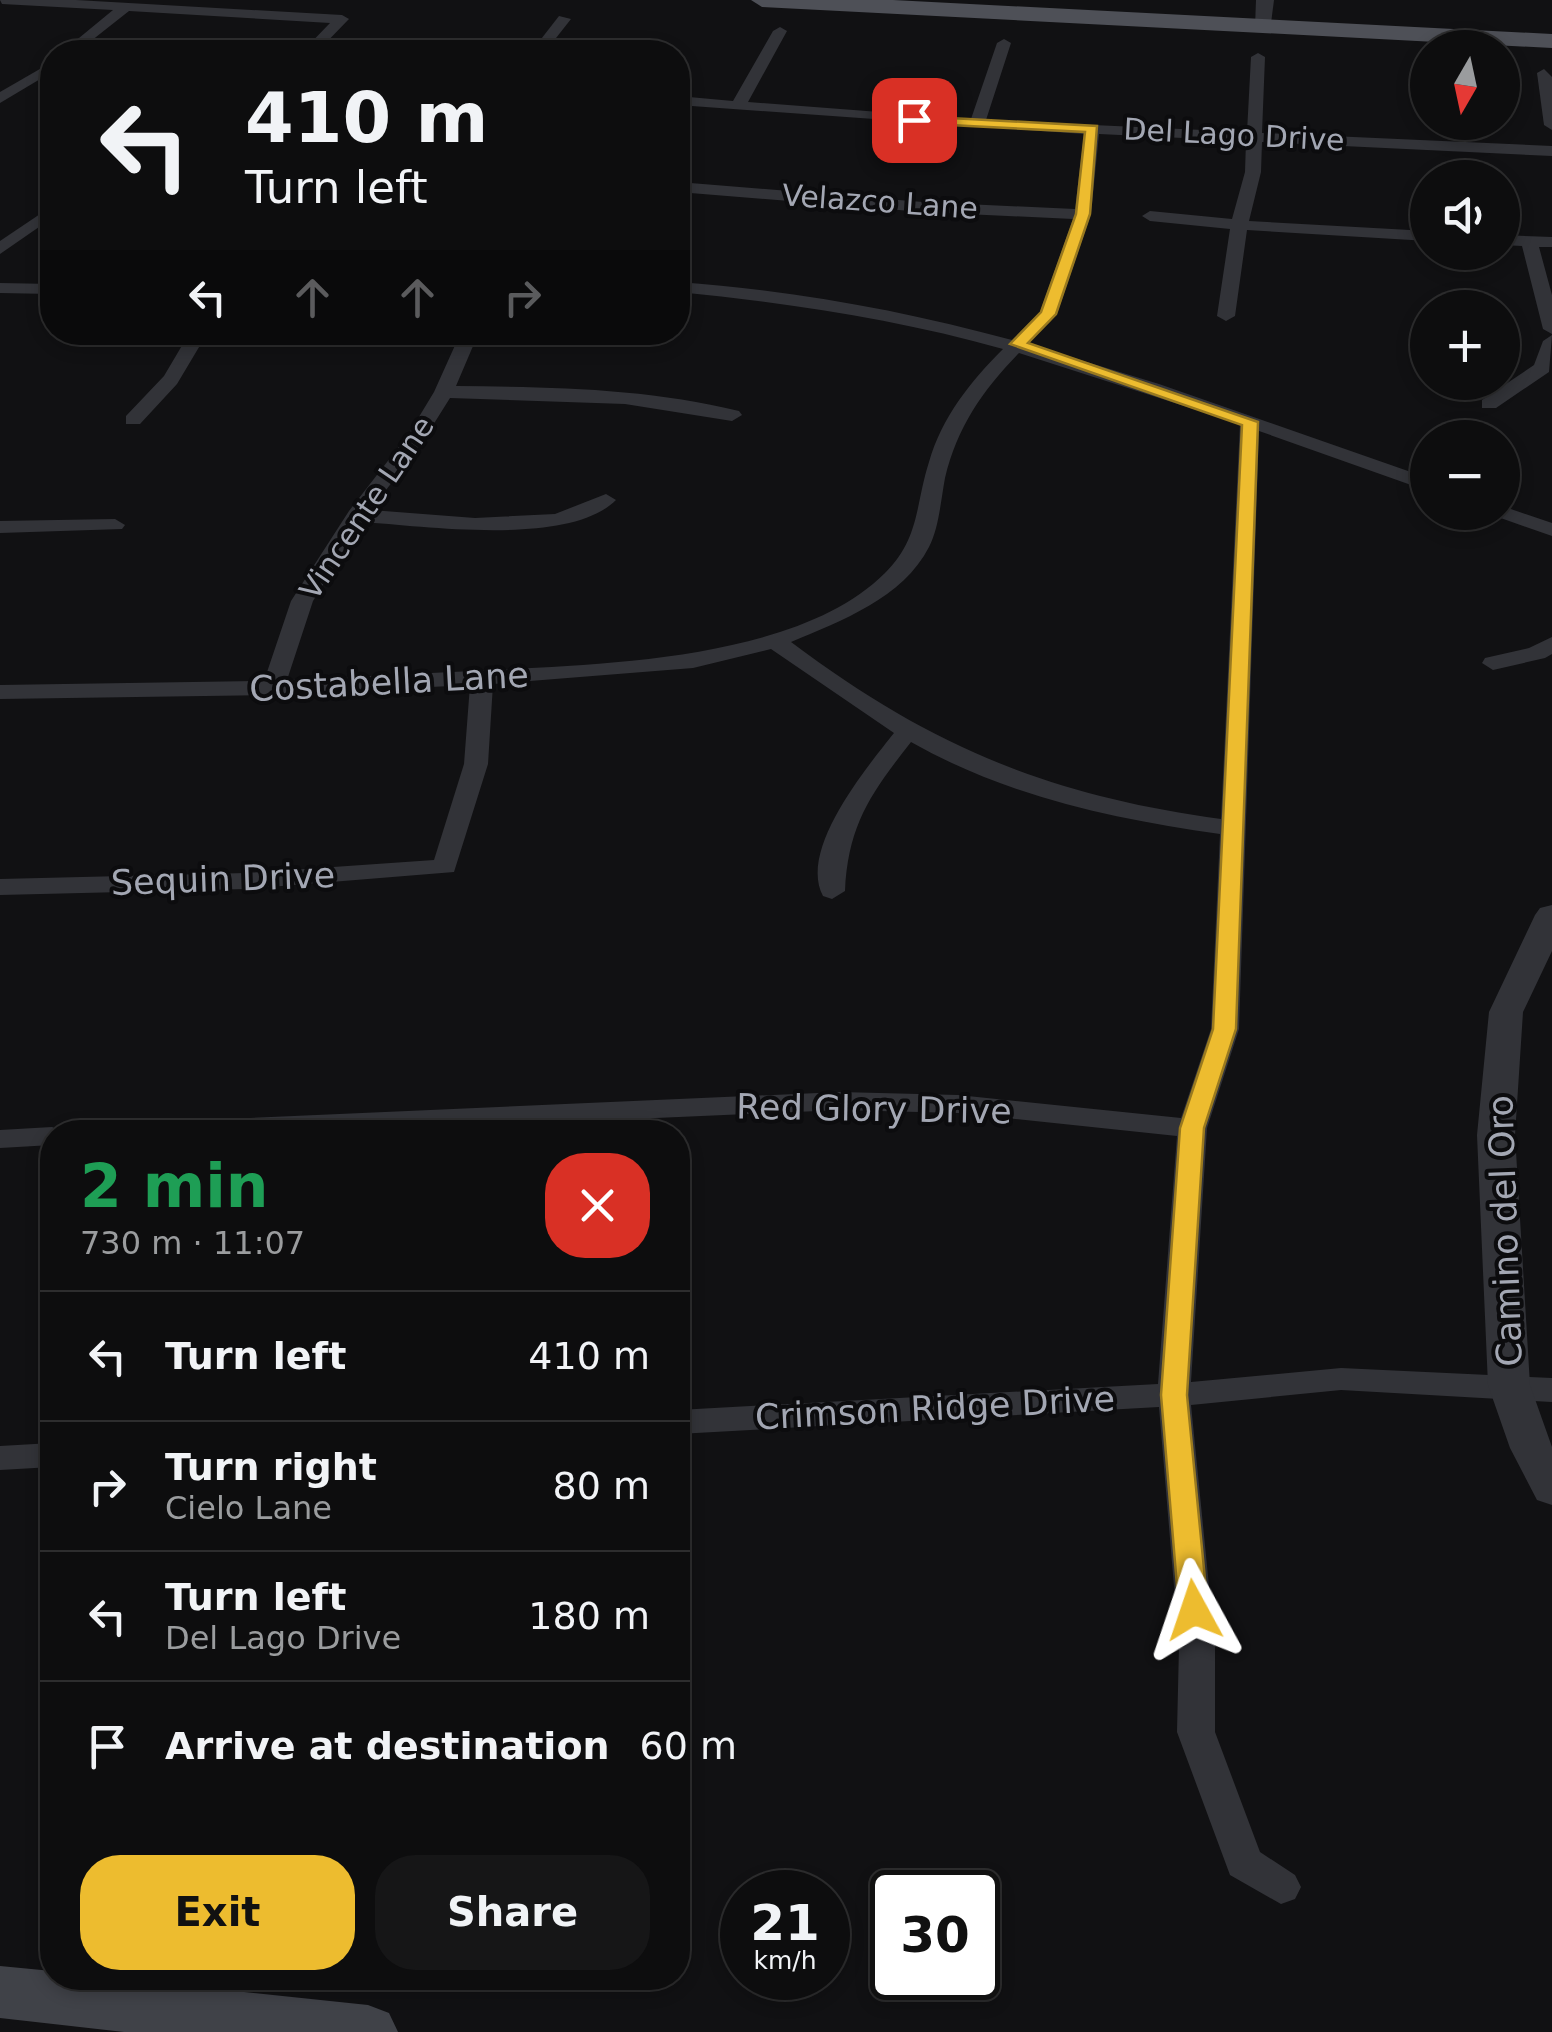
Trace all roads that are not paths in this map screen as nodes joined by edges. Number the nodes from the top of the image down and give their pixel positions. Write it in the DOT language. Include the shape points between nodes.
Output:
graph roads {
  1 [pos="2,0"];
  2 [pos="762,0"];
  3 [pos="1108,0"];
  4 [pos="126,7"];
  5 [pos="1265,12"];
  6 [pos="564,20"];
  7 [pos="1552,24"];
  8 [pos="780,31"];
  9 [pos="84,40"];
  10 [pos="321,40"];
  11 [pos="548,40"];
  12 [pos="1552,41"];
  13 [pos="1004,44"];
  14 [pos="1258,58"];
  15 [pos="1544,73"];
  16 [pos="40,76"];
  17 [pos="0,79"];
  18 [pos="34,81"];
  19 [pos="0,98"];
  20 [pos="690,102"];
  21 [pos="737,107"];
  22 [pos="976,124"];
  23 [pos="1552,124"];
  24 [pos="1092,128"];
  25 [pos="1255,136"];
  26 [pos="1552,151"];
  27 [pos="690,188"];
  28 [pos="1083,214"];
  29 [pos="1150,216"];
  30 [pos="40,220"];
  31 [pos="1239,225"];
  32 [pos="1410,235"];
  33 [pos="1520,241"];
  34 [pos="1529,241"];
  35 [pos="1552,242"];
  36 [pos="0,249"];
  37 [pos="0,288"];
  38 [pos="690,288"];
  39 [pos="40,289"];
  40 [pos="1226,316"];
  41 [pos="1552,329"];
  42 [pos="1552,341"];
  43 [pos="1018,344"];
  44 [pos="193,345"];
  45 [pos="464,345"];
  46 [pos="444,392"];
  47 [pos="1490,404"];
  48 [pos="732,415"];
  49 [pos="133,420"];
  50 [pos="1250,422"];
  51 [pos="1410,479"];
  52 [pos="606,500"];
  53 [pos="356,515"];
  54 [pos="1520,518"];
  55 [pos="115,525"];
  56 [pos="0,528"];
  57 [pos="1552,530"];
  58 [pos="775,641"];
  59 [pos="1552,644"];
  60 [pos="1493,663"];
  61 [pos="482,678"];
  62 [pos="273,688"];
  63 [pos="0,692"];
  64 [pos="907,732"];
  65 [pos="1236,829"];
  66 [pos="0,887"];
  67 [pos="832,891"];
  68 [pos="1552,915"];
  69 [pos="409,1120"];
  70 [pos="1192,1128"];
  71 [pos="40,1136"];
  72 [pos="0,1138"];
  73 [pos="1509,1385"];
  74 [pos="1552,1390"];
  75 [pos="1174,1395"];
  76 [pos="690,1421"];
  77 [pos="40,1456"];
  78 [pos="0,1458"];
  79 [pos="1552,1489"];
  80 [pos="1281,1887"];
  81 [pos="0,1992"];
  82 [pos="368,2032"];
  1 -- 4 [label="street"];
  2 -- 5 [label="main road"];
  3 -- 5 [label="main road"];
  4 -- 9 [label="street"];
  4 -- 10 [label="street" via="342,19"];
  5 -- 7 [label="main road"];
  5 -- 12 [label="main road"];
  6 -- 11 [label="street"];
  8 -- 21 [label="street"];
  13 -- 22 [label="street"];
  14 -- 25 [label="street"];
  15 -- 23 [label="street"];
  16 -- 18 [label="street"];
  17 -- 18 [label="street"];
  18 -- 19 [label="street"];
  20 -- 21 [label="street, Del Lago Drive"];
  21 -- 22 [label="street, Del Lago Drive"];
  22 -- 24 [label="street, Del Lago Drive"];
  24 -- 25 [label="street, Del Lago Drive"];
  24 -- 28 [label="street, Costabella Lane"];
  25 -- 26 [label="street, Del Lago Drive"];
  25 -- 31 [label="street"];
  27 -- 28 [label="street, Velazco Lane"];
  28 -- 43 [label="street, Costabella Lane" via="1048,314"];
  29 -- 31 [label="street"];
  30 -- 36 [label="street"];
  31 -- 32 [label="street"];
  31 -- 40 [label="street"];
  33 -- 34 [label="street"];
  34 -- 35 [label="street"];
  34 -- 41 [label="street"];
  37 -- 39 [label="street"];
  38 -- 43 [label="street" via="833,306"];
  42 -- 47 [label="street" via="1542,368"];
  43 -- 50 [label="street"];
  43 -- 58 [label="street, Costabella Lane" via="956,418 938,461 920,545 890,580 843,612"];
  44 -- 49 [label="street"];
  45 -- 46 [label="street, Vincente Lane"];
  46 -- 48 [label="street" via="592,396"];
  46 -- 53 [label="street, Vincente Lane"];
  50 -- 51 [label="street"];
  50 -- 65 [label="street"];
  52 -- 53 [label="street" via="558,520 476,524"];
  53 -- 62 [label="street, Vincente Lane" via="302,601"];
  54 -- 57 [label="street"];
  55 -- 56 [label="street"];
  58 -- 61 [label="street, Costabella Lane" via="692,661"];
  58 -- 64 [label="street"];
  59 -- 60 [label="street"];
  61 -- 62 [label="street, Costabella Lane"];
  61 -- 66 [label="street, Sequin Drive" via="476,764 445,868"];
  62 -- 63 [label="street, Costabella Lane"];
  64 -- 65 [label="street" via="1041,792 1156,820"];
  64 -- 67 [label="street" via="850,805 832,857"];
  65 -- 70 [label="street" via="1225,1029"];
  68 -- 73 [label="street, Camino del Oro" via="1506,1012 1496,1135"];
  69 -- 70 [label="street, Red Glory Drive" via="840,1101 958,1104"];
  70 -- 75 [label="street"];
  71 -- 72 [label="street"];
  73 -- 74 [label="street, Crimson Ridge Drive"];
  73 -- 75 [label="street, Crimson Ridge Drive" via="1341,1379"];
  73 -- 79 [label="street, Camino del Oro"];
  75 -- 76 [label="street, Crimson Ridge Drive"];
  75 -- 80 [label="street" via="1196,1646 1196,1732 1244,1862"];
  77 -- 78 [label="street"];
  81 -- 82 [label="main road"];
}
